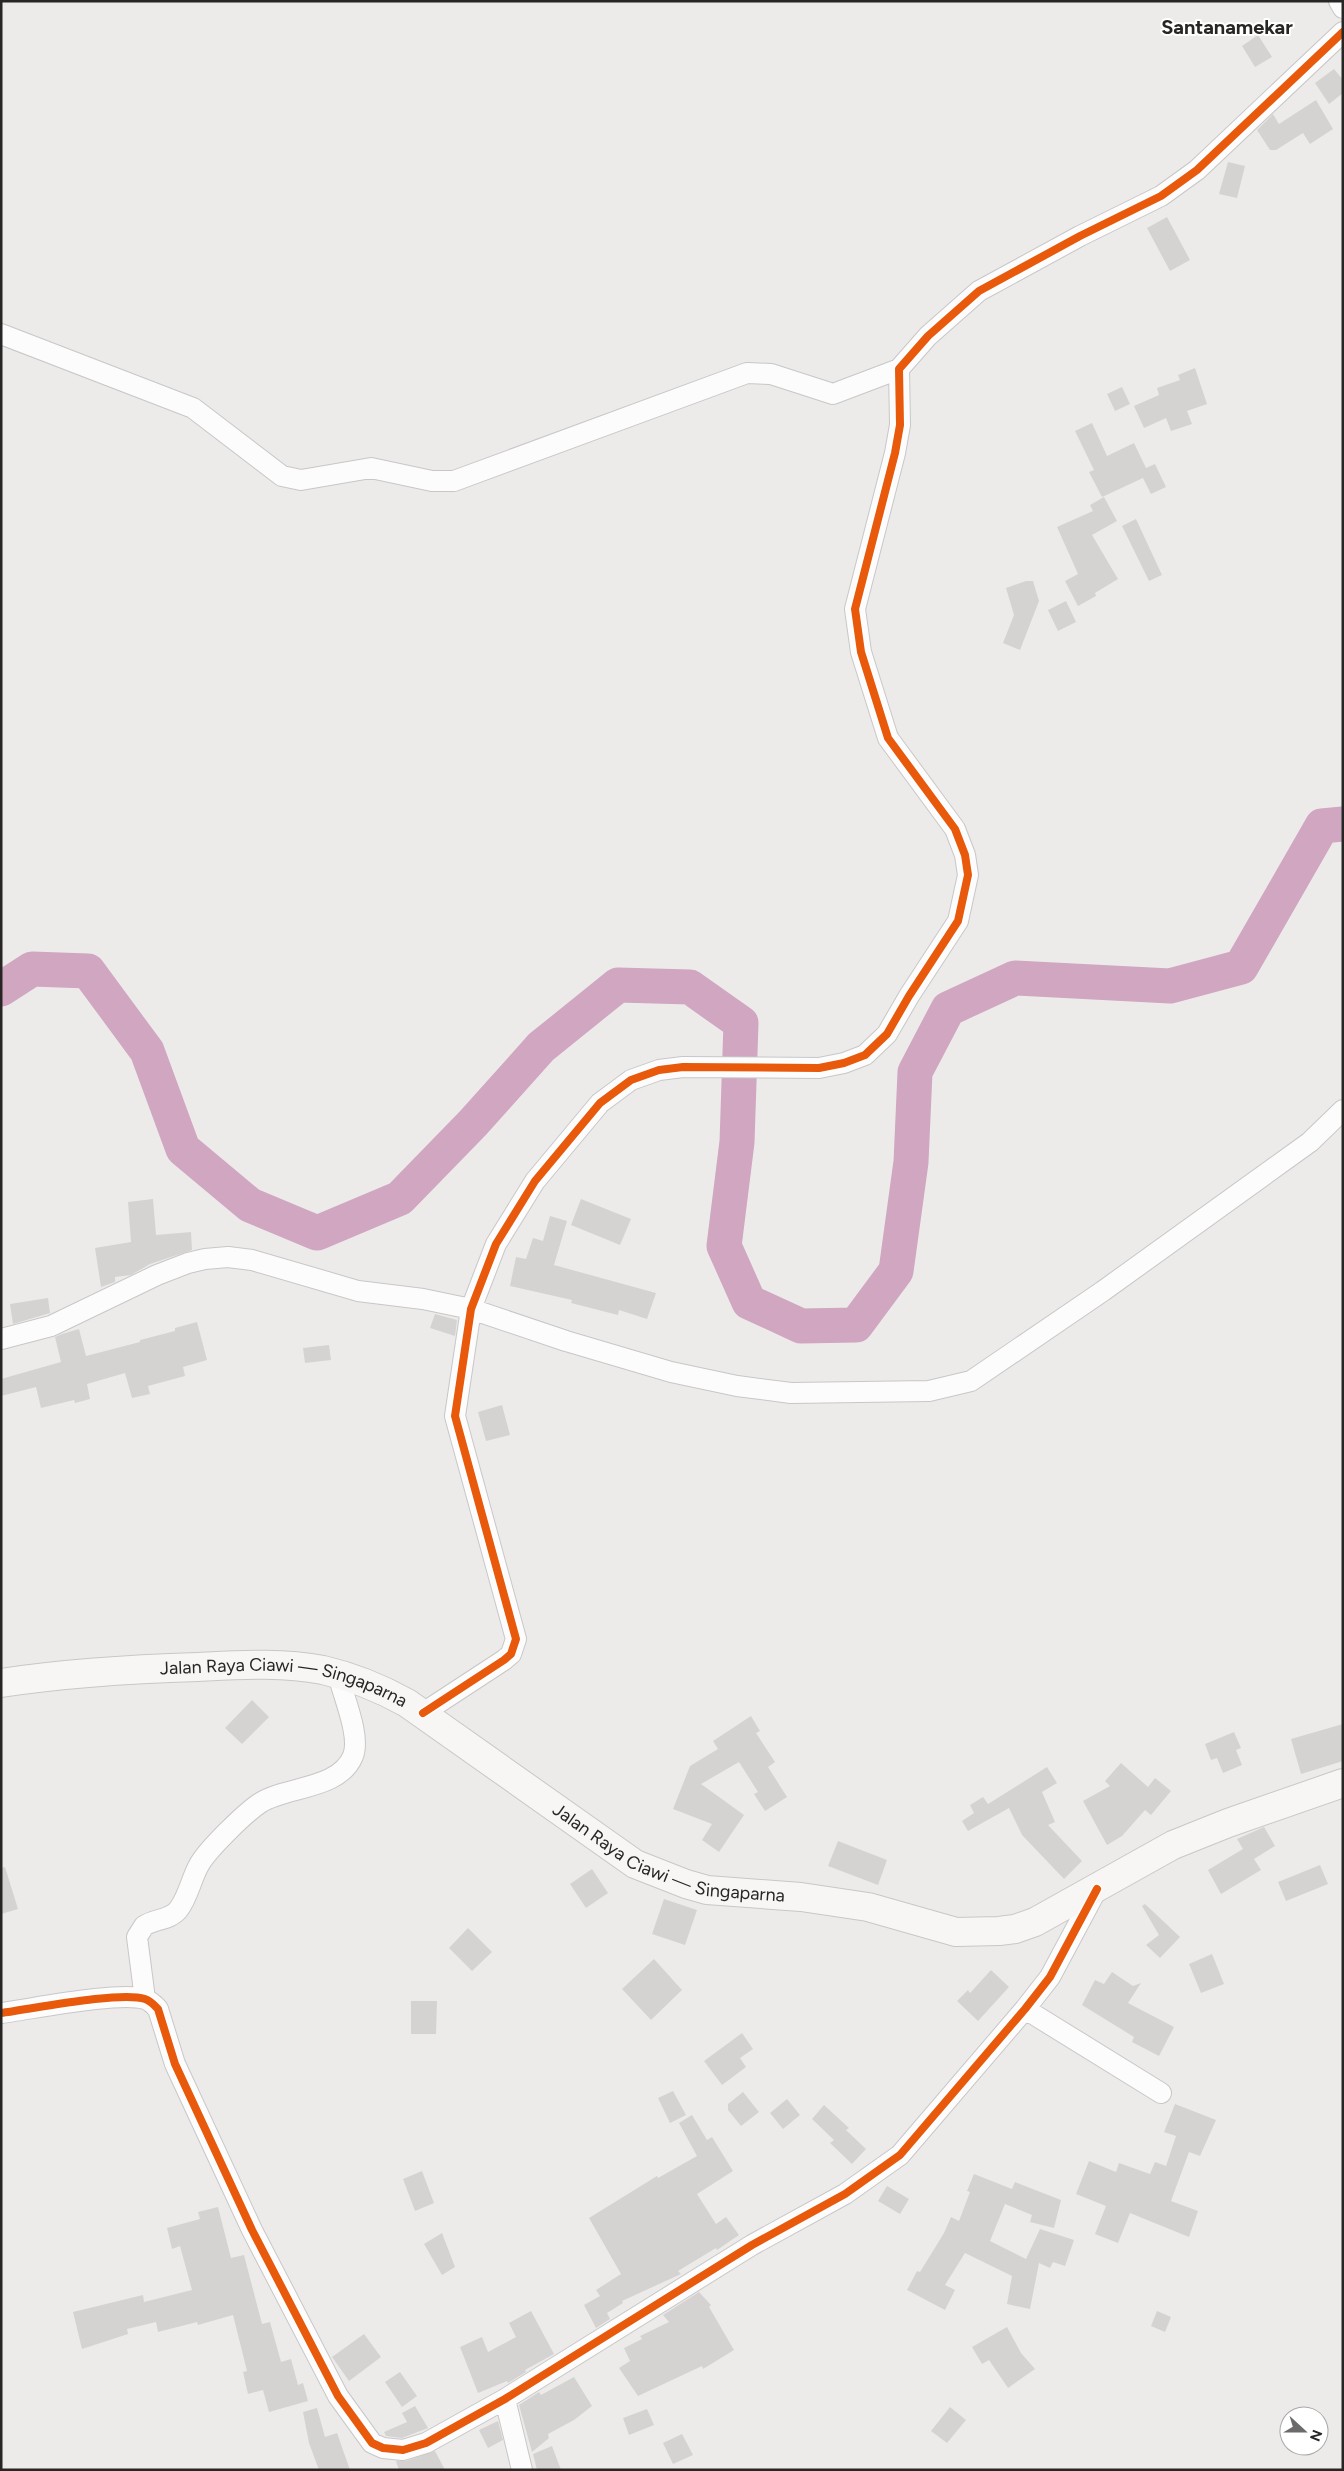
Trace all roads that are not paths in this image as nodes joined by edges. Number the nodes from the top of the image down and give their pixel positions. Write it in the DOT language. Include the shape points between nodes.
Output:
graph roads {
  1 [pos="1339,1"];
  2 [pos="1343,8"];
  3 [pos="1343,32"];
  4 [pos="1,334"];
  5 [pos="899,369"];
  6 [pos="1343,1110"];
  7 [pos="471,1309"];
  8 [pos="1,1339"];
  9 [pos="338,1674"];
  10 [pos="1,1683"];
  11 [pos="423,1713"];
  12 [pos="1343,1783"];
  13 [pos="1097,1889"];
  14 [pos="145,1999"];
  15 [pos="1025,2009"];
  16 [pos="1,2013"];
  17 [pos="1161,2093"];
  18 [pos="505,2399"];
  19 [pos="522,2470"];
  1 -- 2 [label="street"];
  3 -- 5 [label="street" via="1197,170 1161,196 979,291 928,336"];
  4 -- 5 [label="street" via="193,408 273,471 292,480 371,468 432,481 454,481 747,373 771,374 833,394"];
  5 -- 7 [label="street" via="900,425 855,609 857,632 888,738 955,829 965,855 968,875 958,921 888,1034 865,1054 819,1068 659,1070 631,1080 600,1103 530,1189 496,1244"];
  6 -- 7 [label="street" via="1310,1142 1044,1332 971,1381 929,1391 791,1394 736,1386 671,1372"];
  7 -- 8 [label="street" via="358,1291 252,1260 205,1259 157,1275 52,1326"];
  7 -- 11 [label="street" via="455,1416 516,1639 504,1660"];
  9 -- 10 [label="main road, Jalan Raya Ciawi — Singaparna" via="252,1665 145,1669"];
  9 -- 11 [label="main road, Jalan Raya Ciawi — Singaparna" via="369,1683"];
  9 -- 14 [label="street" via="355,1737 352,1757 344,1768 328,1779 269,1798 258,1805 204,1857 178,1910 144,1926 137,1937"];
  11 -- 13 [label="main road, Jalan Raya Ciawi — Singaparna" via="635,1864 708,1890 801,1897 868,1907 956,1932 981,1933 1015,1929 1034,1922"];
  12 -- 13 [label="main road, Jalan Raya Ciawi — Singaparna" via="1173,1845"];
  13 -- 15 [label="street" via="1050,1977"];
  14 -- 16 [label="street" via="124,1996"];
  14 -- 18 [label="street" via="158,2009 175,2064 252,2230 338,2396 372,2443 393,2450 413,2448"];
  15 -- 17 [label="street"];
  15 -- 18 [label="street" via="900,2154 845,2194 752,2245"];
  18 -- 19 [label="street"];
}
